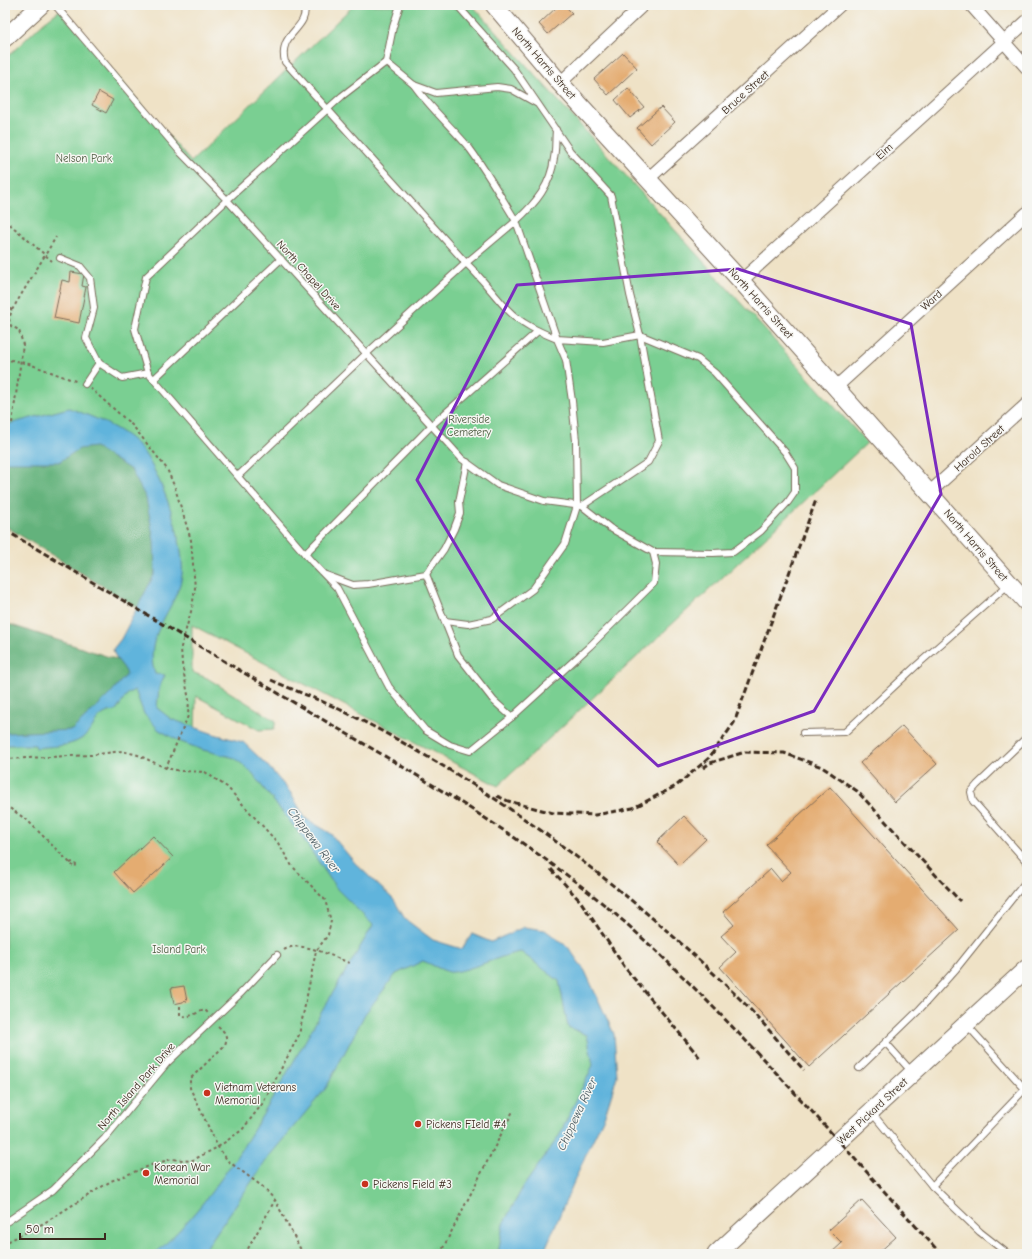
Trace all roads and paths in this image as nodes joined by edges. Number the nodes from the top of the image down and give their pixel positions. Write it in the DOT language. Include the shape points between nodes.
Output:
graph roads {
  1 [pos="41,5"];
  2 [pos="56,5"];
  3 [pos="304,5"];
  4 [pos="400,5"];
  5 [pos="457,5"];
  6 [pos="494,5"];
  7 [pos="642,5"];
  8 [pos="840,5"];
  9 [pos="971,5"];
  10 [pos="1027,21"];
  11 [pos="5,38"];
  12 [pos="1004,42"];
  13 [pos="386,62"];
  14 [pos="1027,68"];
  15 [pos="560,83"];
  16 [pos="414,85"];
  17 [pos="538,104"];
  18 [pos="327,109"];
  19 [pos="556,130"];
  20 [pos="649,178"];
  21 [pos="226,200"];
  22 [pos="1027,213"];
  23 [pos="5,220"];
  24 [pos="516,221"];
  25 [pos="56,237"];
  26 [pos="45,255"];
  27 [pos="60,258"];
  28 [pos="281,259"];
  29 [pos="466,263"];
  30 [pos="57,265"];
  31 [pos="741,281"];
  32 [pos="5,305"];
  33 [pos="12,310"];
  34 [pos="538,331"];
  35 [pos="640,335"];
  36 [pos="558,339"];
  37 [pos="366,354"];
  38 [pos="20,362"];
  39 [pos="99,363"];
  40 [pos="5,364"];
  41 [pos="148,372"];
  42 [pos="154,379"];
  43 [pos="85,384"];
  44 [pos="836,388"];
  45 [pos="1027,404"];
  46 [pos="12,424"];
  47 [pos="432,425"];
  48 [pos="467,462"];
  49 [pos="238,476"];
  50 [pos="930,492"];
  51 [pos="580,506"];
  52 [pos="653,552"];
  53 [pos="305,554"];
  54 [pos="323,573"];
  55 [pos="426,574"];
  56 [pos="1021,593"];
  57 [pos="445,621"];
  58 [pos="512,717"];
  59 [pos="803,733"];
  60 [pos="1027,737"];
  61 [pos="5,759"];
  62 [pos="166,768"];
  63 [pos="5,805"];
  64 [pos="1027,862"];
  65 [pos="74,867"];
  66 [pos="1027,880"];
  67 [pos="316,951"];
  68 [pos="276,955"];
  69 [pos="350,963"];
  70 [pos="1027,968"];
  71 [pos="966,1024"];
  72 [pos="886,1043"];
  73 [pos="859,1068"];
  74 [pos="913,1073"];
  75 [pos="190,1088"];
  76 [pos="1026,1088"];
  77 [pos="513,1112"];
  78 [pos="871,1112"];
  79 [pos="218,1148"];
  80 [pos="932,1186"];
  81 [pos="274,1200"];
  82 [pos="5,1223"];
  83 [pos="5,1243"];
  84 [pos="245,1254"];
  85 [pos="303,1254"];
  86 [pos="440,1254"];
  87 [pos="716,1254"];
  88 [pos="1008,1254"];
  1 -- 11 [label="street"];
  2 -- 21 [label="lane, North Chapel Drive" via="181,153"];
  3 -- 18 [label="lane" via="306,12 302,22 287,38 282,52 285,62"];
  4 -- 13 [label="lane" via="392,27"];
  5 -- 17 [label="lane" via="514,69"];
  6 -- 15 [label="street, North Harris Street"];
  7 -- 15 [label="street"];
  8 -- 20 [label="street, Bruce Street"];
  9 -- 12 [label="street"];
  10 -- 12 [label="street, Elm"];
  12 -- 14 [label="street"];
  12 -- 31 [label="street, Elm"];
  13 -- 16 [label="lane"];
  13 -- 18 [label="lane"];
  15 -- 20 [label="street, North Harris Street"];
  16 -- 17 [label="lane" via="436,93 497,87 510,89"];
  16 -- 24 [label="lane" via="469,148 493,181"];
  17 -- 19 [label="lane"];
  18 -- 21 [label="lane"];
  18 -- 29 [label="lane"];
  19 -- 24 [label="lane" via="555,158 550,178 534,204"];
  19 -- 35 [label="lane" via="570,151 611,196"];
  20 -- 31 [label="street, North Harris Street"];
  21 -- 28 [label="lane, North Chapel Drive"];
  21 -- 41 [label="lane" via="146,277 135,329"];
  22 -- 44 [label="street, Ward"];
  23 -- 26 [label="path"];
  24 -- 29 [label="lane"];
  24 -- 36 [label="lane"];
  25 -- 26 [label="path"];
  26 -- 30 [label="path"];
  26 -- 33 [label="path"];
  27 -- 39 [label="lane" via="80,266 90,278 94,308 86,338"];
  28 -- 37 [label="lane, North Chapel Drive"];
  28 -- 42 [label="lane"];
  29 -- 34 [label="lane" via="508,310"];
  29 -- 37 [label="lane"];
  31 -- 44 [label="street, North Harris Street"];
  32 -- 33 [label="path"];
  33 -- 38 [label="path" via="9,319 11,326 19,330 23,345"];
  34 -- 36 [label="lane"];
  34 -- 47 [label="lane"];
  35 -- 36 [label="lane" via="603,342"];
  35 -- 51 [label="lane" via="659,441 648,462"];
  35 -- 52 [label="lane" via="698,359 715,373 785,452 795,468 795,492 788,502 761,531 733,552"];
  36 -- 51 [label="lane" via="566,360 572,401"];
  37 -- 47 [label="lane, North Chapel Drive"];
  37 -- 49 [label="lane"];
  38 -- 40 [label="path" via="12,360"];
  38 -- 43 [label="path"];
  38 -- 46 [label="path"];
  39 -- 41 [label="lane" via="122,378"];
  39 -- 43 [label="lane"];
  41 -- 42 [label="lane"];
  42 -- 49 [label="lane"];
  43 -- 62 [label="path" via="133,426 166,469 175,488 191,540 194,588 192,608 182,647 182,664 189,700 188,716"];
  44 -- 50 [label="street, North Harris Street"];
  45 -- 50 [label="street, Harold Street"];
  47 -- 48 [label="lane, North Chapel Drive"];
  47 -- 53 [label="lane"];
  48 -- 51 [label="lane, North Chapel Drive" via="498,485 544,501"];
  48 -- 55 [label="lane" via="459,502 460,513 440,555"];
  49 -- 53 [label="lane"];
  50 -- 56 [label="street, North Harris Street"];
  51 -- 52 [label="lane" via="610,528"];
  51 -- 57 [label="lane" via="565,544 533,589 492,619 468,624"];
  52 -- 58 [label="lane" via="656,564 654,583"];
  53 -- 54 [label="lane"];
  54 -- 55 [label="lane" via="353,585"];
  54 -- 58 [label="lane" via="337,588 389,687 425,730 450,745 470,751"];
  55 -- 57 [label="lane"];
  56 -- 59 [label="lane" via="916,666 845,732"];
  57 -- 58 [label="lane" via="453,645 472,675"];
  60 -- 64 [label="lane" via="971,792 973,801"];
  61 -- 62 [label="path" via="122,751 138,755"];
  62 -- 67 [label="path" via="205,772 227,788 278,843 292,866 325,900 331,921 328,935"];
  63 -- 65 [label="path" via="27,820"];
  66 -- 72 [label="lane" via="956,969"];
  67 -- 68 [label="path" via="299,946 288,948"];
  67 -- 69 [label="path"];
  67 -- 79 [label="path" via="299,1035 263,1103 242,1130"];
  68 -- 82 [label="lane, North Island Park Drive" via="242,992 166,1063 105,1138 54,1190"];
  70 -- 71 [label="street, West Pickard Street"];
  71 -- 74 [label="street, West Pickard Street"];
  71 -- 76 [label="lane"];
  72 -- 73 [label="lane"];
  72 -- 74 [label="lane"];
  74 -- 78 [label="street, West Pickard Street"];
  75 -- 79 [label="path"];
  76 -- 80 [label="lane"];
  77 -- 86 [label="path"];
  78 -- 80 [label="lane"];
  78 -- 87 [label="street, West Pickard Street"];
  79 -- 81 [label="path" via="228,1161 263,1187"];
  79 -- 83 [label="path" via="192,1161 172,1159 111,1182 44,1223"];
  80 -- 88 [label="lane" via="980,1232"];
  81 -- 84 [label="path"];
  81 -- 85 [label="path"];
}
